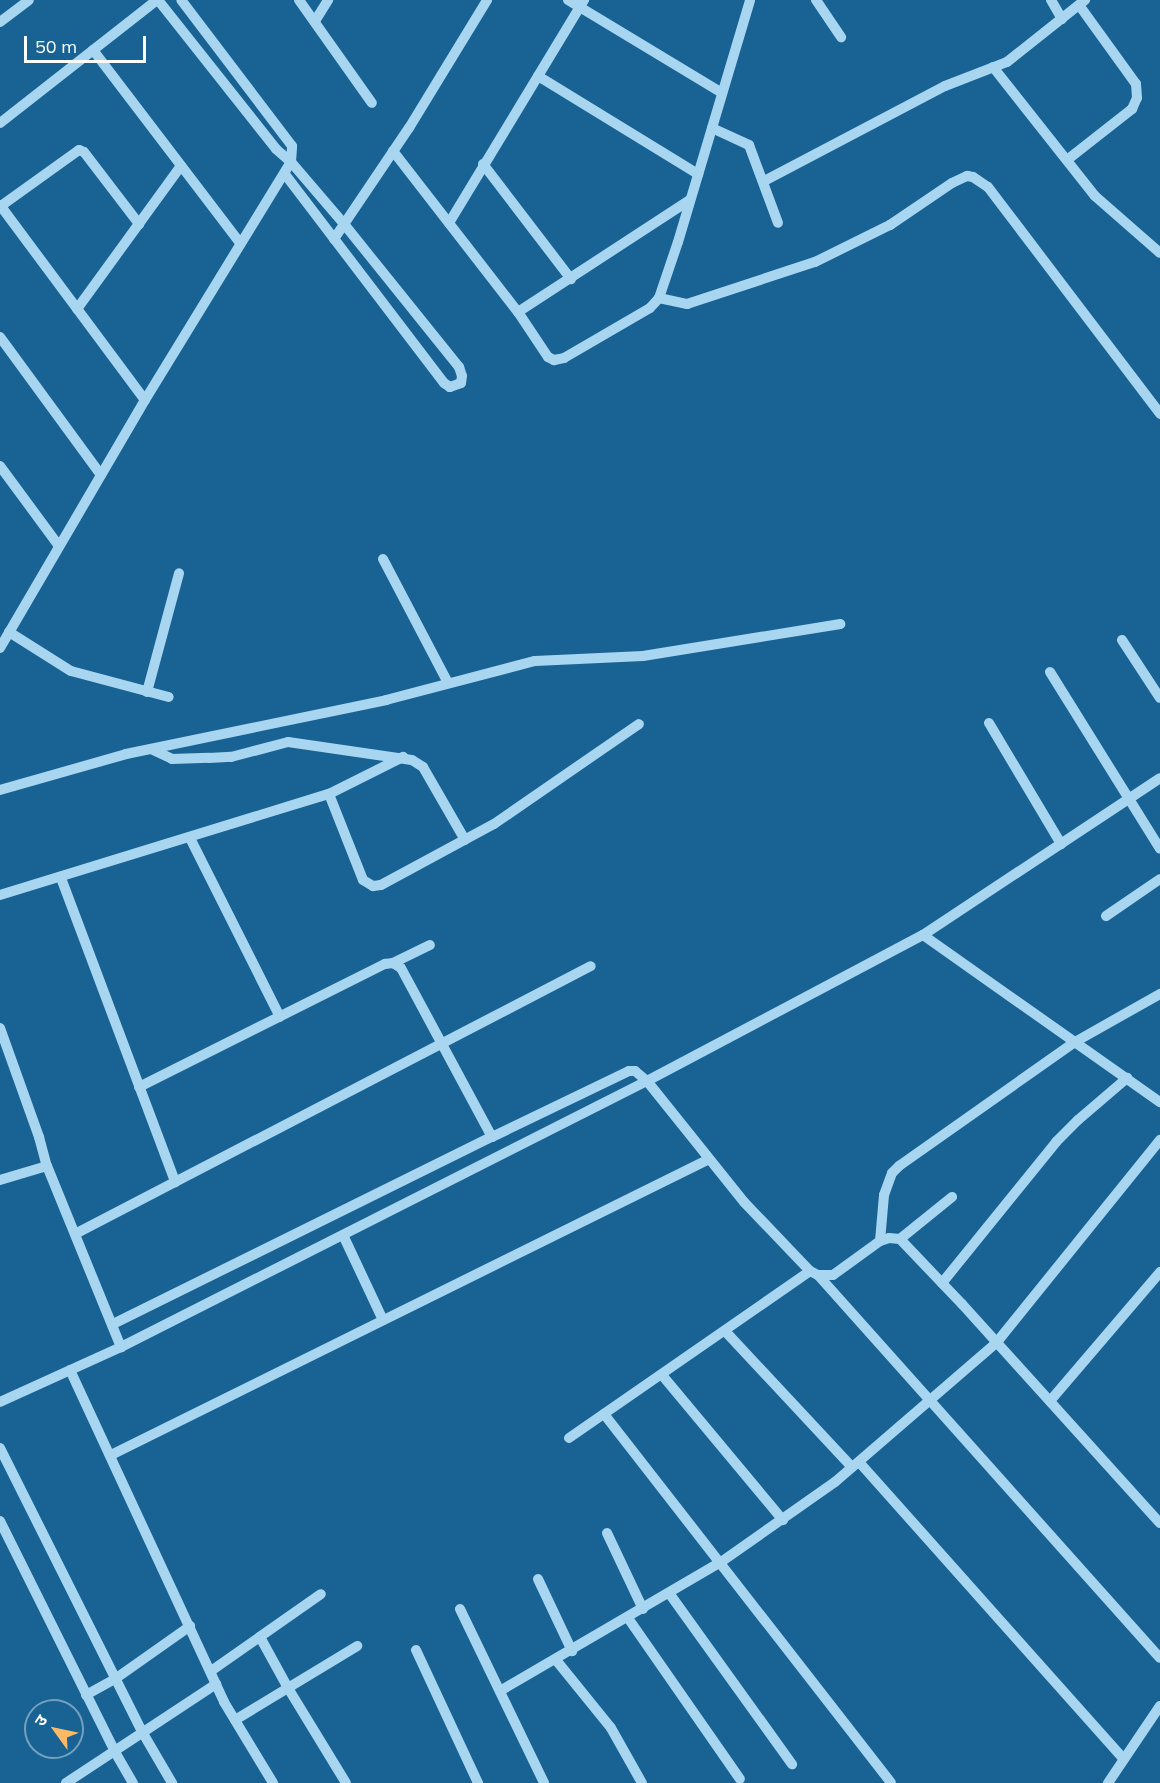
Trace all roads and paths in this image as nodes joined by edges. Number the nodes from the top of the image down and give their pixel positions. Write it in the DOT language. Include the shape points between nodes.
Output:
graph roads {
  1 [pos="28,0"];
  2 [pos="157,0"];
  3 [pos="182,0"];
  4 [pos="299,0"];
  5 [pos="328,0"];
  6 [pos="487,0"];
  7 [pos="568,0"];
  8 [pos="750,0"];
  9 [pos="816,0"];
  10 [pos="1051,0"];
  11 [pos="1082,2"];
  12 [pos="582,4"];
  13 [pos="1062,20"];
  14 [pos="315,21"];
  15 [pos="0,22"];
  16 [pos="841,37"];
  17 [pos="93,50"];
  18 [pos="993,68"];
  19 [pos="538,76"];
  20 [pos="722,93"];
  21 [pos="372,103"];
  22 [pos="0,123"];
  23 [pos="712,128"];
  24 [pos="393,151"];
  25 [pos="1067,160"];
  26 [pos="291,162"];
  27 [pos="483,164"];
  28 [pos="181,166"];
  29 [pos="285,174"];
  30 [pos="698,174"];
  31 [pos="764,181"];
  32 [pos="690,200"];
  33 [pos="1,205"];
  34 [pos="449,223"];
  35 [pos="778,223"];
  36 [pos="139,224"];
  37 [pos="344,225"];
  38 [pos="333,239"];
  39 [pos="240,243"];
  40 [pos="1160,253"];
  41 [pos="571,279"];
  42 [pos="659,298"];
  43 [pos="77,309"];
  44 [pos="518,312"];
  45 [pos="0,337"];
  46 [pos="145,400"];
  47 [pos="1160,414"];
  48 [pos="1,471"];
  49 [pos="101,475"];
  50 [pos="59,546"];
  51 [pos="383,559"];
  52 [pos="179,573"];
  53 [pos="840,624"];
  54 [pos="9,632"];
  55 [pos="1122,640"];
  56 [pos="0,648"];
  57 [pos="1050,672"];
  58 [pos="448,683"];
  59 [pos="147,692"];
  60 [pos="169,697"];
  61 [pos="1160,698"];
  62 [pos="989,723"];
  63 [pos="639,724"];
  64 [pos="151,749"];
  65 [pos="404,757"];
  66 [pos="1160,778"];
  67 [pos="0,790"];
  68 [pos="329,794"];
  69 [pos="1128,799"];
  70 [pos="190,838"];
  71 [pos="465,840"];
  72 [pos="1060,844"];
  73 [pos="1160,849"];
  74 [pos="61,878"];
  75 [pos="1160,879"];
  76 [pos="0,895"];
  77 [pos="1106,916"];
  78 [pos="923,936"];
  79 [pos="430,945"];
  80 [pos="393,963"];
  81 [pos="591,966"];
  82 [pos="1160,994"];
  83 [pos="280,1017"];
  84 [pos="0,1028"];
  85 [pos="1075,1042"];
  86 [pos="442,1043"];
  87 [pos="1126,1078"];
  88 [pos="647,1081"];
  89 [pos="139,1087"];
  90 [pos="1160,1101"];
  91 [pos="492,1137"];
  92 [pos="1160,1140"];
  93 [pos="709,1159"];
  94 [pos="47,1166"];
  95 [pos="0,1180"];
  96 [pos="175,1182"];
  97 [pos="952,1197"];
  98 [pos="75,1234"];
  99 [pos="343,1235"];
  100 [pos="900,1239"];
  101 [pos="880,1241"];
  102 [pos="277,1244"];
  103 [pos="284,1265"];
  104 [pos="1160,1272"];
  105 [pos="814,1273"];
  106 [pos="942,1283"];
  107 [pos="383,1320"];
  108 [pos="113,1324"];
  109 [pos="725,1330"];
  110 [pos="997,1342"];
  111 [pos="121,1347"];
  112 [pos="70,1370"];
  113 [pos="662,1375"];
  114 [pos="930,1400"];
  115 [pos="1050,1401"];
  116 [pos="0,1402"];
  117 [pos="604,1414"];
  118 [pos="569,1438"];
  119 [pos="0,1448"];
  120 [pos="111,1455"];
  121 [pos="856,1465"];
  122 [pos="783,1520"];
  123 [pos="0,1521"];
  124 [pos="1160,1524"];
  125 [pos="607,1533"];
  126 [pos="722,1562"];
  127 [pos="538,1579"];
  128 [pos="669,1593"];
  129 [pos="321,1594"];
  130 [pos="460,1609"];
  131 [pos="643,1609"];
  132 [pos="628,1618"];
  133 [pos="190,1626"];
  134 [pos="260,1637"];
  135 [pos="357,1646"];
  136 [pos="416,1650"];
  137 [pos="572,1651"];
  138 [pos="1160,1658"];
  139 [pos="556,1660"];
  140 [pos="211,1671"];
  141 [pos="115,1679"];
  142 [pos="216,1684"];
  143 [pos="288,1688"];
  144 [pos="500,1691"];
  145 [pos="89,1693"];
  146 [pos="1160,1706"];
  147 [pos="236,1720"];
  148 [pos="139,1738"];
  149 [pos="119,1750"];
  150 [pos="1124,1759"];
  151 [pos="792,1764"];
  152 [pos="740,1779"];
  153 [pos="66,1783"];
  154 [pos="133,1783"];
  155 [pos="172,1783"];
  156 [pos="273,1783"];
  157 [pos="346,1783"];
  158 [pos="478,1783"];
  159 [pos="544,1783"];
  160 [pos="642,1783"];
  161 [pos="891,1783"];
  162 [pos="1108,1783"];
  1 -- 15 [label="street"];
  2 -- 17 [label="street"];
  2 -- 26 [label="street" via="276,149"];
  3 -- 26 [label="street" via="292,146"];
  4 -- 14 [label="street"];
  5 -- 14 [label="street"];
  6 -- 24 [label="street"];
  7 -- 12 [label="street"];
  8 -- 20 [label="street"];
  9 -- 16 [label="street"];
  10 -- 13 [label="street"];
  11 -- 13 [label="street"];
  11 -- 25 [label="street" via="1136,84 1137,98 1132,109"];
  12 -- 19 [label="street"];
  12 -- 20 [label="street"];
  13 -- 18 [label="street" via="1016,56"];
  14 -- 21 [label="street"];
  17 -- 22 [label="street"];
  17 -- 28 [label="street"];
  18 -- 25 [label="street"];
  18 -- 31 [label="street" via="945,86"];
  19 -- 27 [label="street"];
  19 -- 30 [label="street"];
  20 -- 23 [label="street"];
  23 -- 30 [label="street"];
  23 -- 31 [label="street" via="749,144"];
  24 -- 34 [label="street"];
  24 -- 37 [label="street"];
  25 -- 40 [label="street" via="1095,196"];
  26 -- 29 [label="street"];
  26 -- 37 [label="street"];
  27 -- 34 [label="street"];
  27 -- 41 [label="street"];
  28 -- 36 [label="street"];
  28 -- 39 [label="street"];
  29 -- 38 [label="street"];
  29 -- 39 [label="street"];
  30 -- 32 [label="street"];
  31 -- 35 [label="street"];
  32 -- 41 [label="street"];
  32 -- 42 [label="street"];
  33 -- 36 [label="street" via="79,150"];
  33 -- 43 [label="street"];
  34 -- 44 [label="street"];
  36 -- 43 [label="street"];
  37 -- 38 [label="street"];
  37 -- 38 [label="street" via="459,367 460,383 450,387 444,383"];
  39 -- 46 [label="street"];
  41 -- 44 [label="street"];
  42 -- 44 [label="street" via="651,308 554,360"];
  42 -- 47 [label="street" via="687,304 815,262 890,225 952,183 973,177 988,187"];
  43 -- 46 [label="street"];
  45 -- 49 [label="street"];
  46 -- 49 [label="street"];
  48 -- 50 [label="street"];
  49 -- 50 [label="street"];
  50 -- 54 [label="street"];
  51 -- 58 [label="street"];
  52 -- 59 [label="street"];
  53 -- 58 [label="street" via="643,656 535,661"];
  54 -- 56 [label="street"];
  54 -- 59 [label="street" via="71,670"];
  55 -- 61 [label="street"];
  57 -- 69 [label="street"];
  58 -- 64 [label="street" via="386,700"];
  59 -- 60 [label="street"];
  62 -- 72 [label="street"];
  63 -- 71 [label="street"];
  64 -- 65 [label="street" via="172,759 231,757 288,742"];
  64 -- 67 [label="street"];
  65 -- 68 [label="street"];
  65 -- 71 [label="street" via="423,767"];
  66 -- 69 [label="street"];
  68 -- 70 [label="street"];
  68 -- 71 [label="street" via="363,880 373,886"];
  69 -- 72 [label="street"];
  69 -- 73 [label="street"];
  70 -- 74 [label="street"];
  70 -- 83 [label="street"];
  72 -- 78 [label="street"];
  74 -- 76 [label="street"];
  74 -- 89 [label="street"];
  75 -- 77 [label="street"];
  78 -- 85 [label="street"];
  78 -- 88 [label="street"];
  79 -- 80 [label="street"];
  80 -- 83 [label="street"];
  80 -- 86 [label="street" via="401,968"];
  81 -- 86 [label="street"];
  82 -- 85 [label="street"];
  83 -- 89 [label="street"];
  84 -- 94 [label="street"];
  85 -- 87 [label="street"];
  85 -- 101 [label="street" via="892,1173 884,1195"];
  86 -- 91 [label="street"];
  86 -- 96 [label="street"];
  87 -- 90 [label="street"];
  87 -- 106 [label="street" via="1056,1142"];
  88 -- 91 [label="street" via="639,1073 629,1071"];
  88 -- 93 [label="street"];
  88 -- 99 [label="street"];
  89 -- 96 [label="street"];
  91 -- 102 [label="street"];
  92 -- 110 [label="street"];
  93 -- 105 [label="street" via="744,1202"];
  93 -- 107 [label="street"];
  94 -- 95 [label="street"];
  94 -- 98 [label="street"];
  96 -- 98 [label="street"];
  97 -- 100 [label="street"];
  98 -- 108 [label="street"];
  99 -- 103 [label="street"];
  99 -- 107 [label="street"];
  100 -- 101 [label="street"];
  100 -- 106 [label="street"];
  101 -- 105 [label="street" via="833,1275"];
  102 -- 103 [label="street"];
  102 -- 108 [label="street"];
  103 -- 111 [label="street"];
  104 -- 115 [label="street"];
  105 -- 109 [label="street"];
  105 -- 114 [label="street"];
  106 -- 110 [label="street"];
  107 -- 120 [label="street"];
  108 -- 111 [label="street"];
  109 -- 113 [label="street"];
  109 -- 121 [label="street"];
  110 -- 114 [label="street"];
  110 -- 115 [label="street"];
  111 -- 112 [label="street"];
  112 -- 116 [label="street"];
  112 -- 120 [label="street"];
  113 -- 117 [label="street"];
  113 -- 122 [label="street"];
  114 -- 121 [label="street"];
  114 -- 138 [label="street"];
  115 -- 124 [label="street"];
  117 -- 118 [label="street"];
  117 -- 126 [label="street"];
  119 -- 141 [label="street"];
  120 -- 133 [label="street"];
  121 -- 122 [label="street"];
  121 -- 150 [label="street"];
  122 -- 126 [label="street"];
  123 -- 145 [label="street"];
  125 -- 131 [label="street"];
  126 -- 128 [label="street"];
  126 -- 161 [label="street"];
  127 -- 137 [label="street"];
  128 -- 131 [label="street"];
  128 -- 151 [label="street"];
  129 -- 134 [label="street"];
  130 -- 144 [label="street"];
  131 -- 132 [label="street"];
  132 -- 137 [label="street"];
  132 -- 152 [label="street"];
  133 -- 140 [label="street"];
  133 -- 141 [label="street"];
  134 -- 140 [label="street"];
  134 -- 143 [label="street"];
  135 -- 143 [label="street"];
  136 -- 158 [label="street"];
  137 -- 139 [label="street"];
  139 -- 144 [label="street"];
  139 -- 160 [label="street" via="611,1728"];
  140 -- 142 [label="street"];
  141 -- 145 [label="street"];
  141 -- 148 [label="street"];
  142 -- 147 [label="street"];
  142 -- 148 [label="street"];
  143 -- 147 [label="street"];
  143 -- 157 [label="street"];
  144 -- 159 [label="street"];
  145 -- 149 [label="street"];
  146 -- 150 [label="street"];
  147 -- 156 [label="street"];
  148 -- 149 [label="street"];
  148 -- 155 [label="street"];
  149 -- 153 [label="street"];
  149 -- 154 [label="street"];
  150 -- 162 [label="street"];
}
